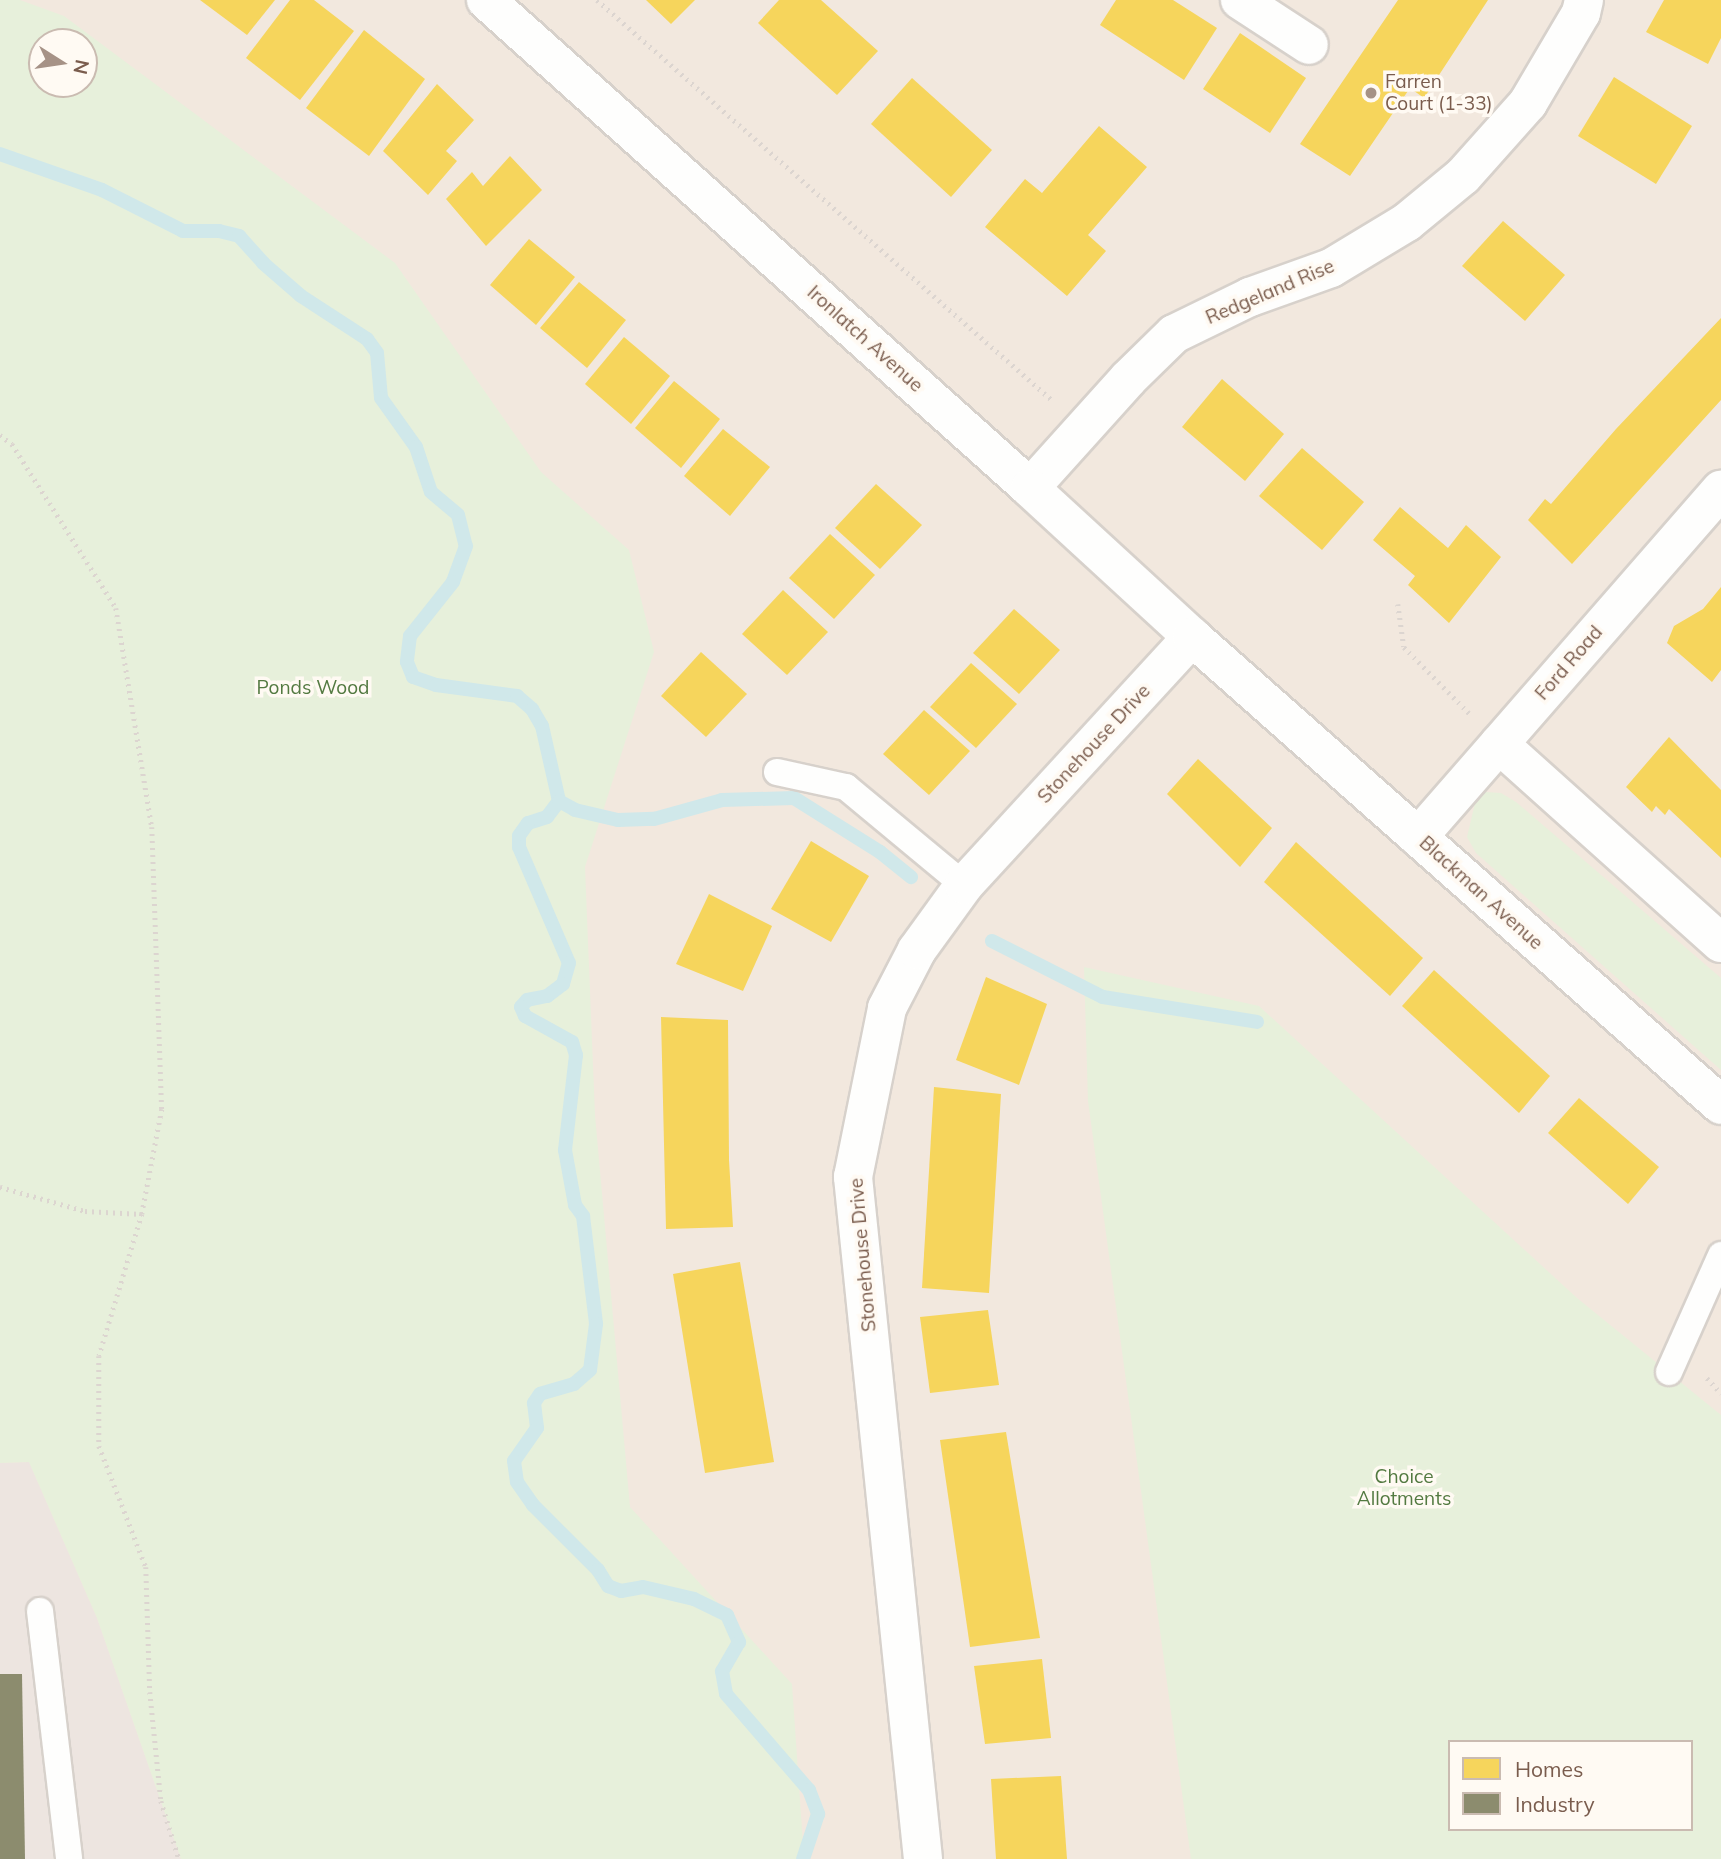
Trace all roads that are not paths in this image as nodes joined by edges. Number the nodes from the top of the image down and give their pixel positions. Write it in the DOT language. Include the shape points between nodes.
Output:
graph roads {
  1 [pos="486,0"];
  2 [pos="1240,0"];
  3 [pos="1584,0"];
  4 [pos="1310,45"];
  5 [pos="1030,488"];
  6 [pos="1721,490"];
  7 [pos="1192,638"];
  8 [pos="1241,681"];
  9 [pos="1499,744"];
  10 [pos="777,772"];
  11 [pos="1418,837"];
  12 [pos="964,885"];
  13 [pos="1721,943"];
  14 [pos="1721,1105"];
  15 [pos="1721,1255"];
  16 [pos="1669,1372"];
  17 [pos="40,1611"];
  18 [pos="69,1859"];
  19 [pos="923,1859"];
  1 -- 5 [label="street, Ironlatch Avenue"];
  2 -- 4 [label="street"];
  3 -- 5 [label="street, Redgeland Rise" via="1528,103 1463,176 1407,222 1331,268 1250,297 1174,334"];
  5 -- 7 [label="street, Ironlatch Avenue"];
  6 -- 9 [label="street, Ford Road"];
  7 -- 8 [label="street, Ironlatch Avenue"];
  7 -- 12 [label="street, Stonehouse Drive"];
  8 -- 11 [label="street, Blackman Avenue"];
  9 -- 11 [label="street, Ford Road"];
  9 -- 13 [label="street"];
  10 -- 12 [label="lane" via="846,787"];
  11 -- 14 [label="street, Blackman Avenue"];
  12 -- 19 [label="street, Stonehouse Drive" via="918,950 887,1008 853,1177"];
  15 -- 16 [label="lane"];
  17 -- 18 [label="lane"];
}
